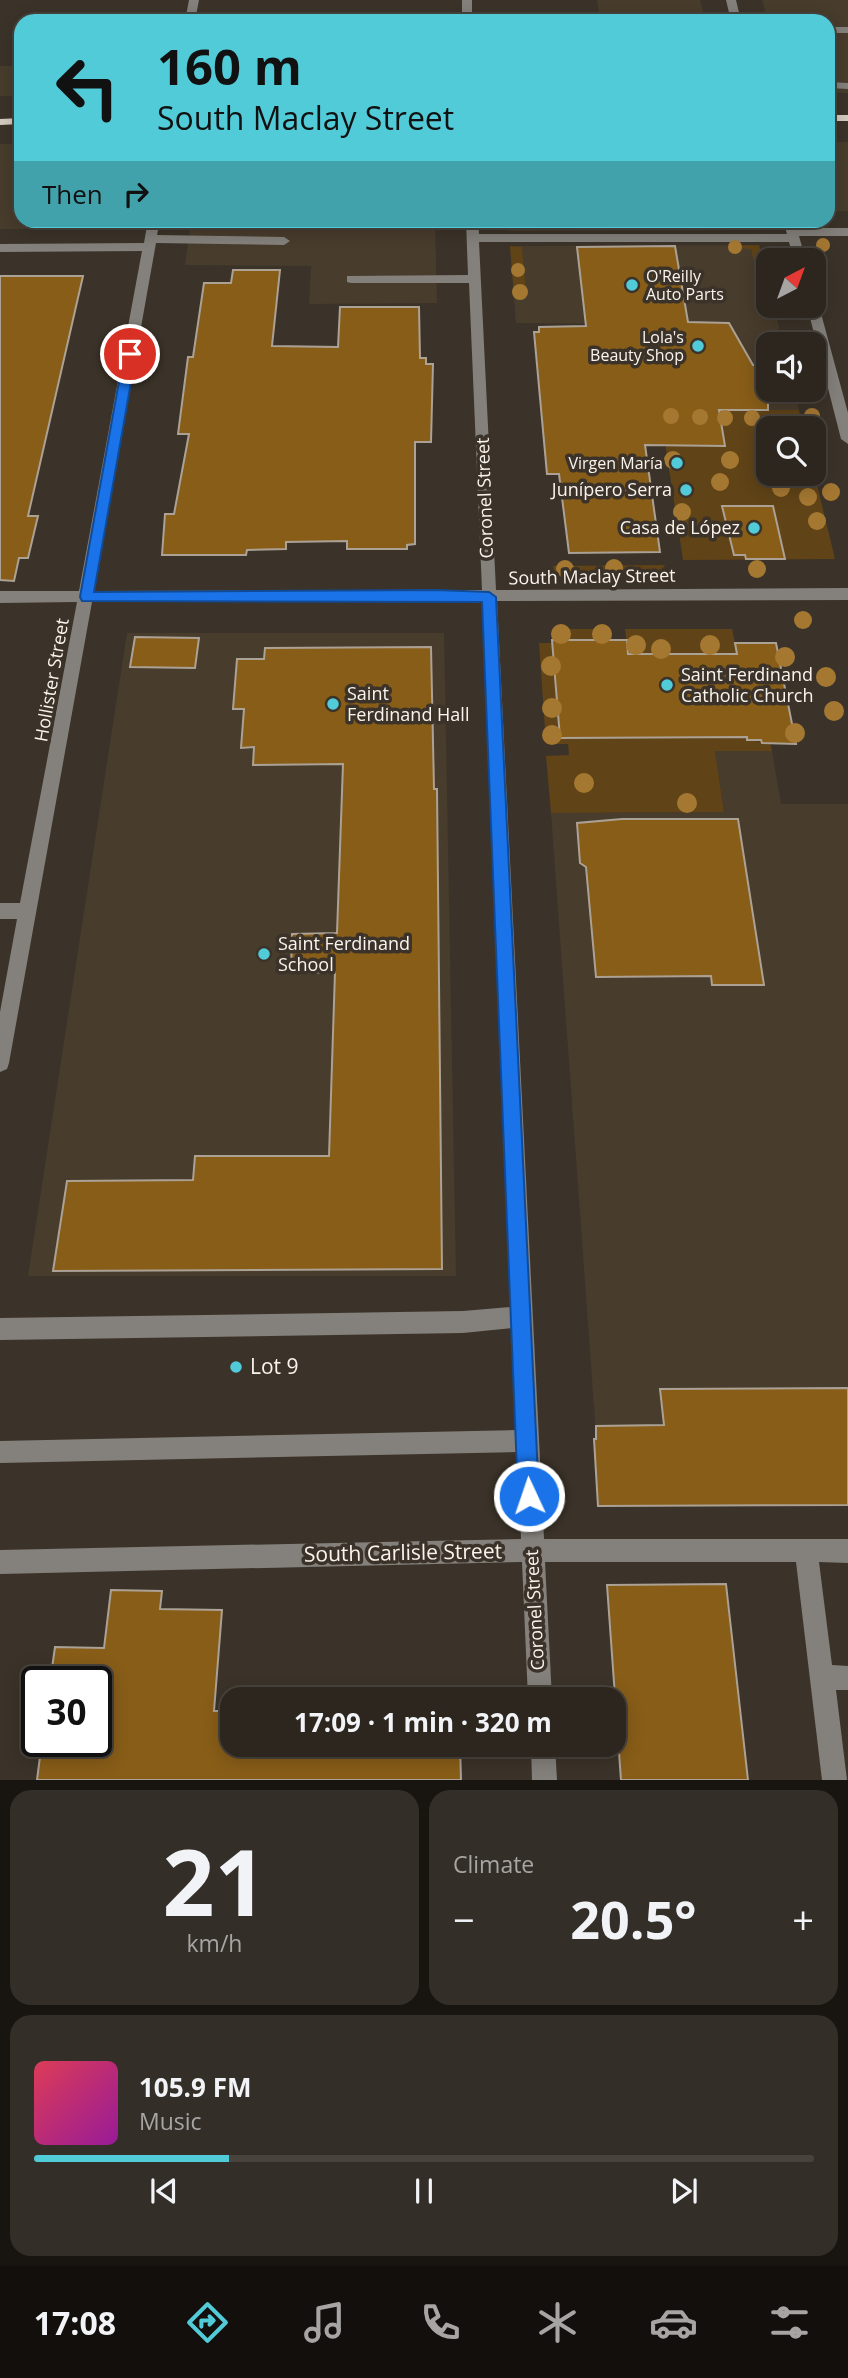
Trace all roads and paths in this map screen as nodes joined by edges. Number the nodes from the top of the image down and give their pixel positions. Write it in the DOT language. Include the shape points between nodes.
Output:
graph roads {
  1 [pos="153,228"];
  2 [pos="472,229"];
  3 [pos="792,230"];
  4 [pos="848,232"];
  5 [pos="284,242"];
  6 [pos="150,243"];
  7 [pos="0,248"];
  8 [pos="797,248"];
  9 [pos="351,279"];
  10 [pos="474,279"];
  11 [pos="817,318"];
  12 [pos="841,390"];
  13 [pos="847,432"];
  14 [pos="848,594"];
  15 [pos="0,597"];
  16 [pos="86,597"];
  17 [pos="489,597"];
  18 [pos="0,911"];
  19 [pos="28,911"];
  20 [pos="0,1063"];
  21 [pos="521,1317"];
  22 [pos="0,1329"];
  23 [pos="526,1441"];
  24 [pos="0,1452"];
  25 [pos="531,1550"];
  26 [pos="806,1551"];
  27 [pos="848,1552"];
  28 [pos="0,1562"];
  29 [pos="822,1677"];
  30 [pos="848,1678"];
  31 [pos="539,1687"];
  32 [pos="544,1757"];
  33 [pos="545,1780"];
  34 [pos="835,1780"];
  1 -- 6 [label="street, Hollister Street"];
  2 -- 3 [label="street"];
  2 -- 10 [label="street, Coronel Street"];
  3 -- 4 [label="street"];
  3 -- 8 [label="street"];
  5 -- 6 [label="street"];
  6 -- 7 [label="street"];
  6 -- 16 [label="street, Hollister Street"];
  9 -- 10 [label="street"];
  10 -- 17 [label="street, Coronel Street"];
  11 -- 12 [label="street"];
  12 -- 13 [label="street"];
  14 -- 17 [label="street, South Maclay Street"];
  15 -- 16 [label="street, South Maclay Street"];
  16 -- 17 [label="street, South Maclay Street"];
  16 -- 19 [label="street, Hollister Street"];
  17 -- 21 [label="street, Coronel Street"];
  18 -- 19 [label="street"];
  19 -- 20 [label="street, Hollister Street"];
  21 -- 22 [label="street"];
  21 -- 23 [label="street, Coronel Street"];
  23 -- 24 [label="street"];
  23 -- 25 [label="street, Coronel Street"];
  25 -- 26 [label="street, South Carlisle Street"];
  25 -- 28 [label="street, South Carlisle Street"];
  25 -- 31 [label="street, Coronel Street"];
  26 -- 27 [label="street, South Carlisle Street"];
  26 -- 29 [label="street"];
  29 -- 30 [label="street"];
  29 -- 34 [label="street"];
  32 -- 33 [label="street"];
}
